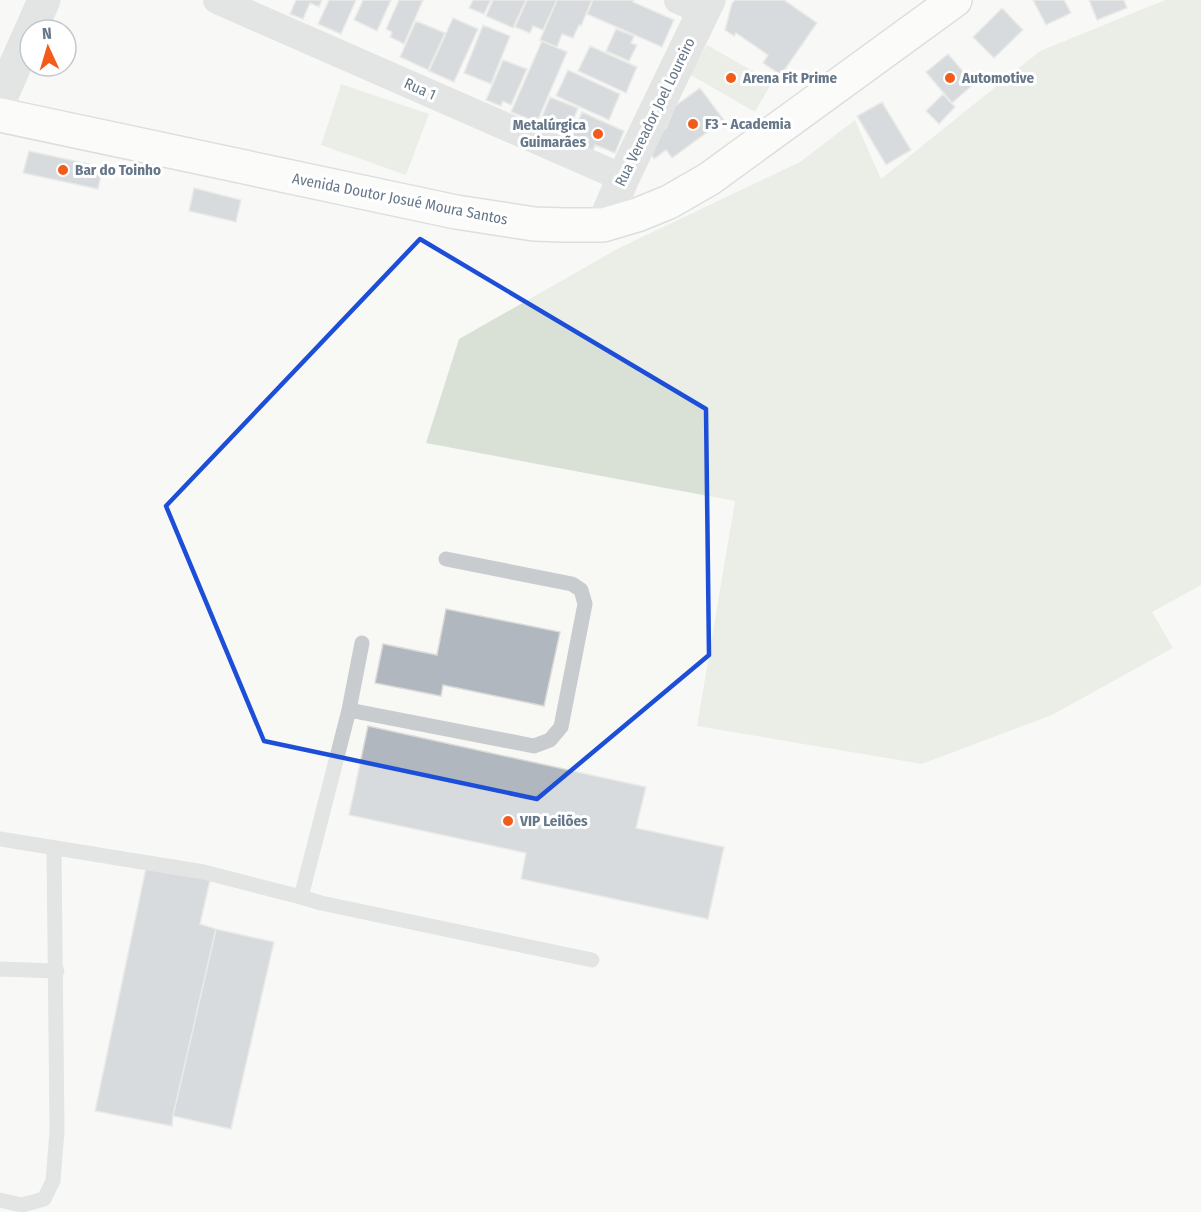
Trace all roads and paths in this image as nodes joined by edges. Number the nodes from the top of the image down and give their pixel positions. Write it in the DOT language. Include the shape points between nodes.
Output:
graph roads {
  1 [pos="44,0"];
  2 [pos="217,0"];
  3 [pos="955,0"];
  4 [pos="697,4"];
  5 [pos="36,18"];
  6 [pos="18,59"];
  7 [pos="0,100"];
  8 [pos="0,116"];
  9 [pos="623,178"];
  10 [pos="603,225"];
  11 [pos="446,559"];
  12 [pos="362,643"];
  13 [pos="349,710"];
  14 [pos="0,839"];
  15 [pos="54,848"];
  16 [pos="301,897"];
  17 [pos="592,960"];
  18 [pos="0,969"];
  19 [pos="57,971"];
  20 [pos="0,1200"];
  1 -- 5 [label="street"];
  2 -- 9 [label="street, Rua 1"];
  3 -- 10 [label="main road, Avenida Doutor Josué Moura Santos" via="709,179 669,202"];
  4 -- 9 [label="street, Rua Vereador Joel Loureiro"];
  6 -- 7 [label="street"];
  8 -- 10 [label="main road, Avenida Doutor Josué Moura Santos" via="456,212 534,224"];
  9 -- 10 [label="street, Rua Vereador Joel Loureiro"];
  11 -- 13 [label="lane" via="572,584 581,590 585,604 561,727 550,740 534,746"];
  12 -- 13 [label="lane"];
  13 -- 16 [label="lane"];
  14 -- 15 [label="lane"];
  15 -- 16 [label="lane" via="204,872"];
  15 -- 19 [label="lane"];
  16 -- 17 [label="lane"];
  18 -- 19 [label="lane"];
  19 -- 20 [label="lane" via="57,1131 53,1181 44,1199 22,1205"];
}
